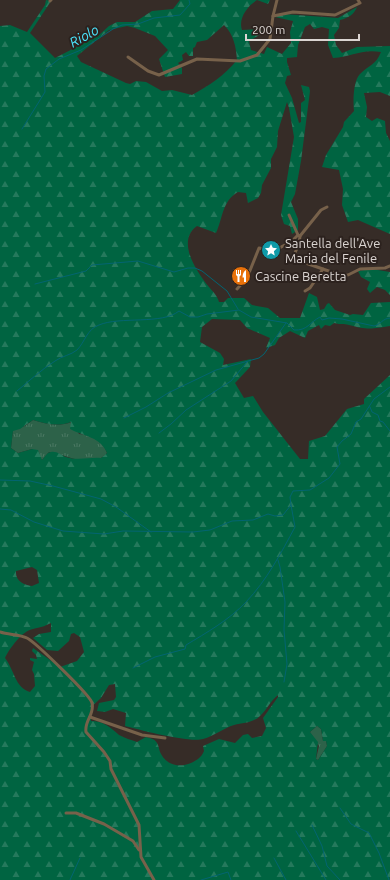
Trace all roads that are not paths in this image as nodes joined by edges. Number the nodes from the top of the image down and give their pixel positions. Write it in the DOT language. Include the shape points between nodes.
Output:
graph roads {
  1 [pos="277,0"];
  2 [pos="358,0"];
  3 [pos="273,16"];
  4 [pos="128,57"];
  5 [pos="328,207"];
  6 [pos="289,215"];
  7 [pos="299,236"];
  8 [pos="390,266"];
  9 [pos="323,269"];
  10 [pos="238,289"];
  11 [pos="305,291"];
  12 [pos="0,632"];
  13 [pos="90,717"];
  14 [pos="165,738"];
  15 [pos="66,813"];
  16 [pos="140,851"];
  17 [pos="154,880"];
  1 -- 3 [label="street"];
  2 -- 3 [label="street" via="360,4 336,16 293,12"];
  3 -- 4 [label="street" via="268,43 257,55 240,61 198,59 159,74 148,71"];
  5 -- 7 [label="street" via="321,210"];
  6 -- 7 [label="street"];
  7 -- 9 [label="street" via="301,240 294,255 297,260"];
  7 -- 10 [label="street" via="274,251 260,248 247,278"];
  8 -- 9 [label="street" via="360,269 348,275"];
  9 -- 11 [label="street"];
  12 -- 13 [label="street" via="27,637 62,669 91,700 93,710"];
  13 -- 14 [label="street" via="142,735"];
  13 -- 16 [label="street" via="86,723 86,732 110,761 111,769 139,825"];
  15 -- 16 [label="street" via="76,812 104,824 134,841"];
  16 -- 17 [label="street" via="144,866"];
}
